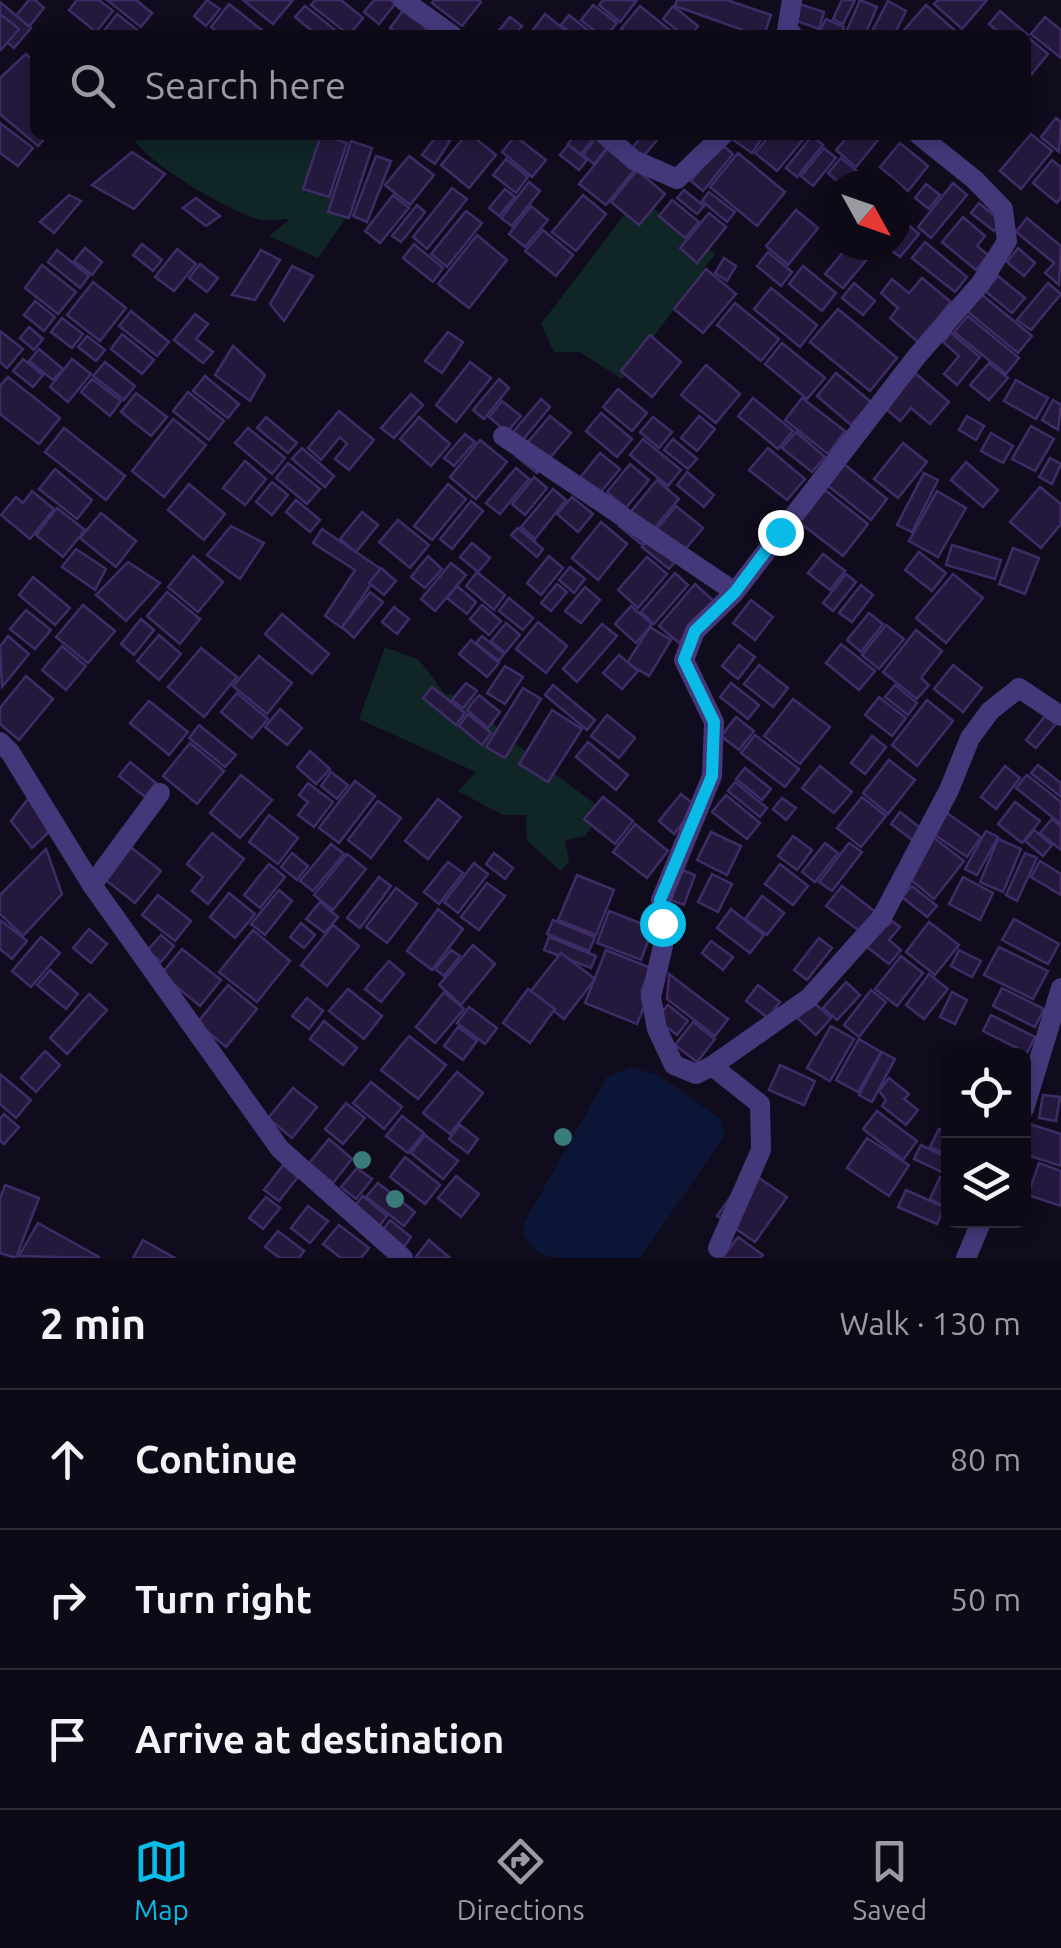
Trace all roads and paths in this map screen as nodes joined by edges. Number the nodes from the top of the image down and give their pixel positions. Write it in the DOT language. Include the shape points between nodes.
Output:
graph roads {
  1 [pos="402,0"];
  2 [pos="792,0"];
  3 [pos="445,30"];
  4 [pos="788,30"];
  5 [pos="611,140"];
  6 [pos="717,140"];
  7 [pos="925,140"];
  8 [pos="504,436"];
  9 [pos="735,592"];
  10 [pos="1061,716"];
  11 [pos="0,742"];
  12 [pos="160,793"];
  13 [pos="92,886"];
  14 [pos="1061,988"];
  15 [pos="712,1066"];
  16 [pos="1031,1086"];
  17 [pos="979,1228"];
  18 [pos="718,1248"];
  19 [pos="404,1258"];
  20 [pos="966,1258"];
  1 -- 3 [label="street"];
  2 -- 4 [label="street"];
  5 -- 6 [label="street" via="634,160 677,180"];
  7 -- 9 [label="street" via="1003,209 1007,241"];
  8 -- 9 [label="street"];
  9 -- 15 [label="street" via="695,631 684,660 714,722 712,776 660,900 662,946 651,998 674,1065 696,1074"];
  10 -- 15 [label="street" via="1019,688 990,711 970,738 882,917 809,998"];
  11 -- 13 [label="street"];
  12 -- 13 [label="street"];
  13 -- 19 [label="street" via="280,1149"];
  14 -- 16 [label="street"];
  15 -- 18 [label="street" via="760,1104 762,1150"];
  17 -- 20 [label="street"];
}
